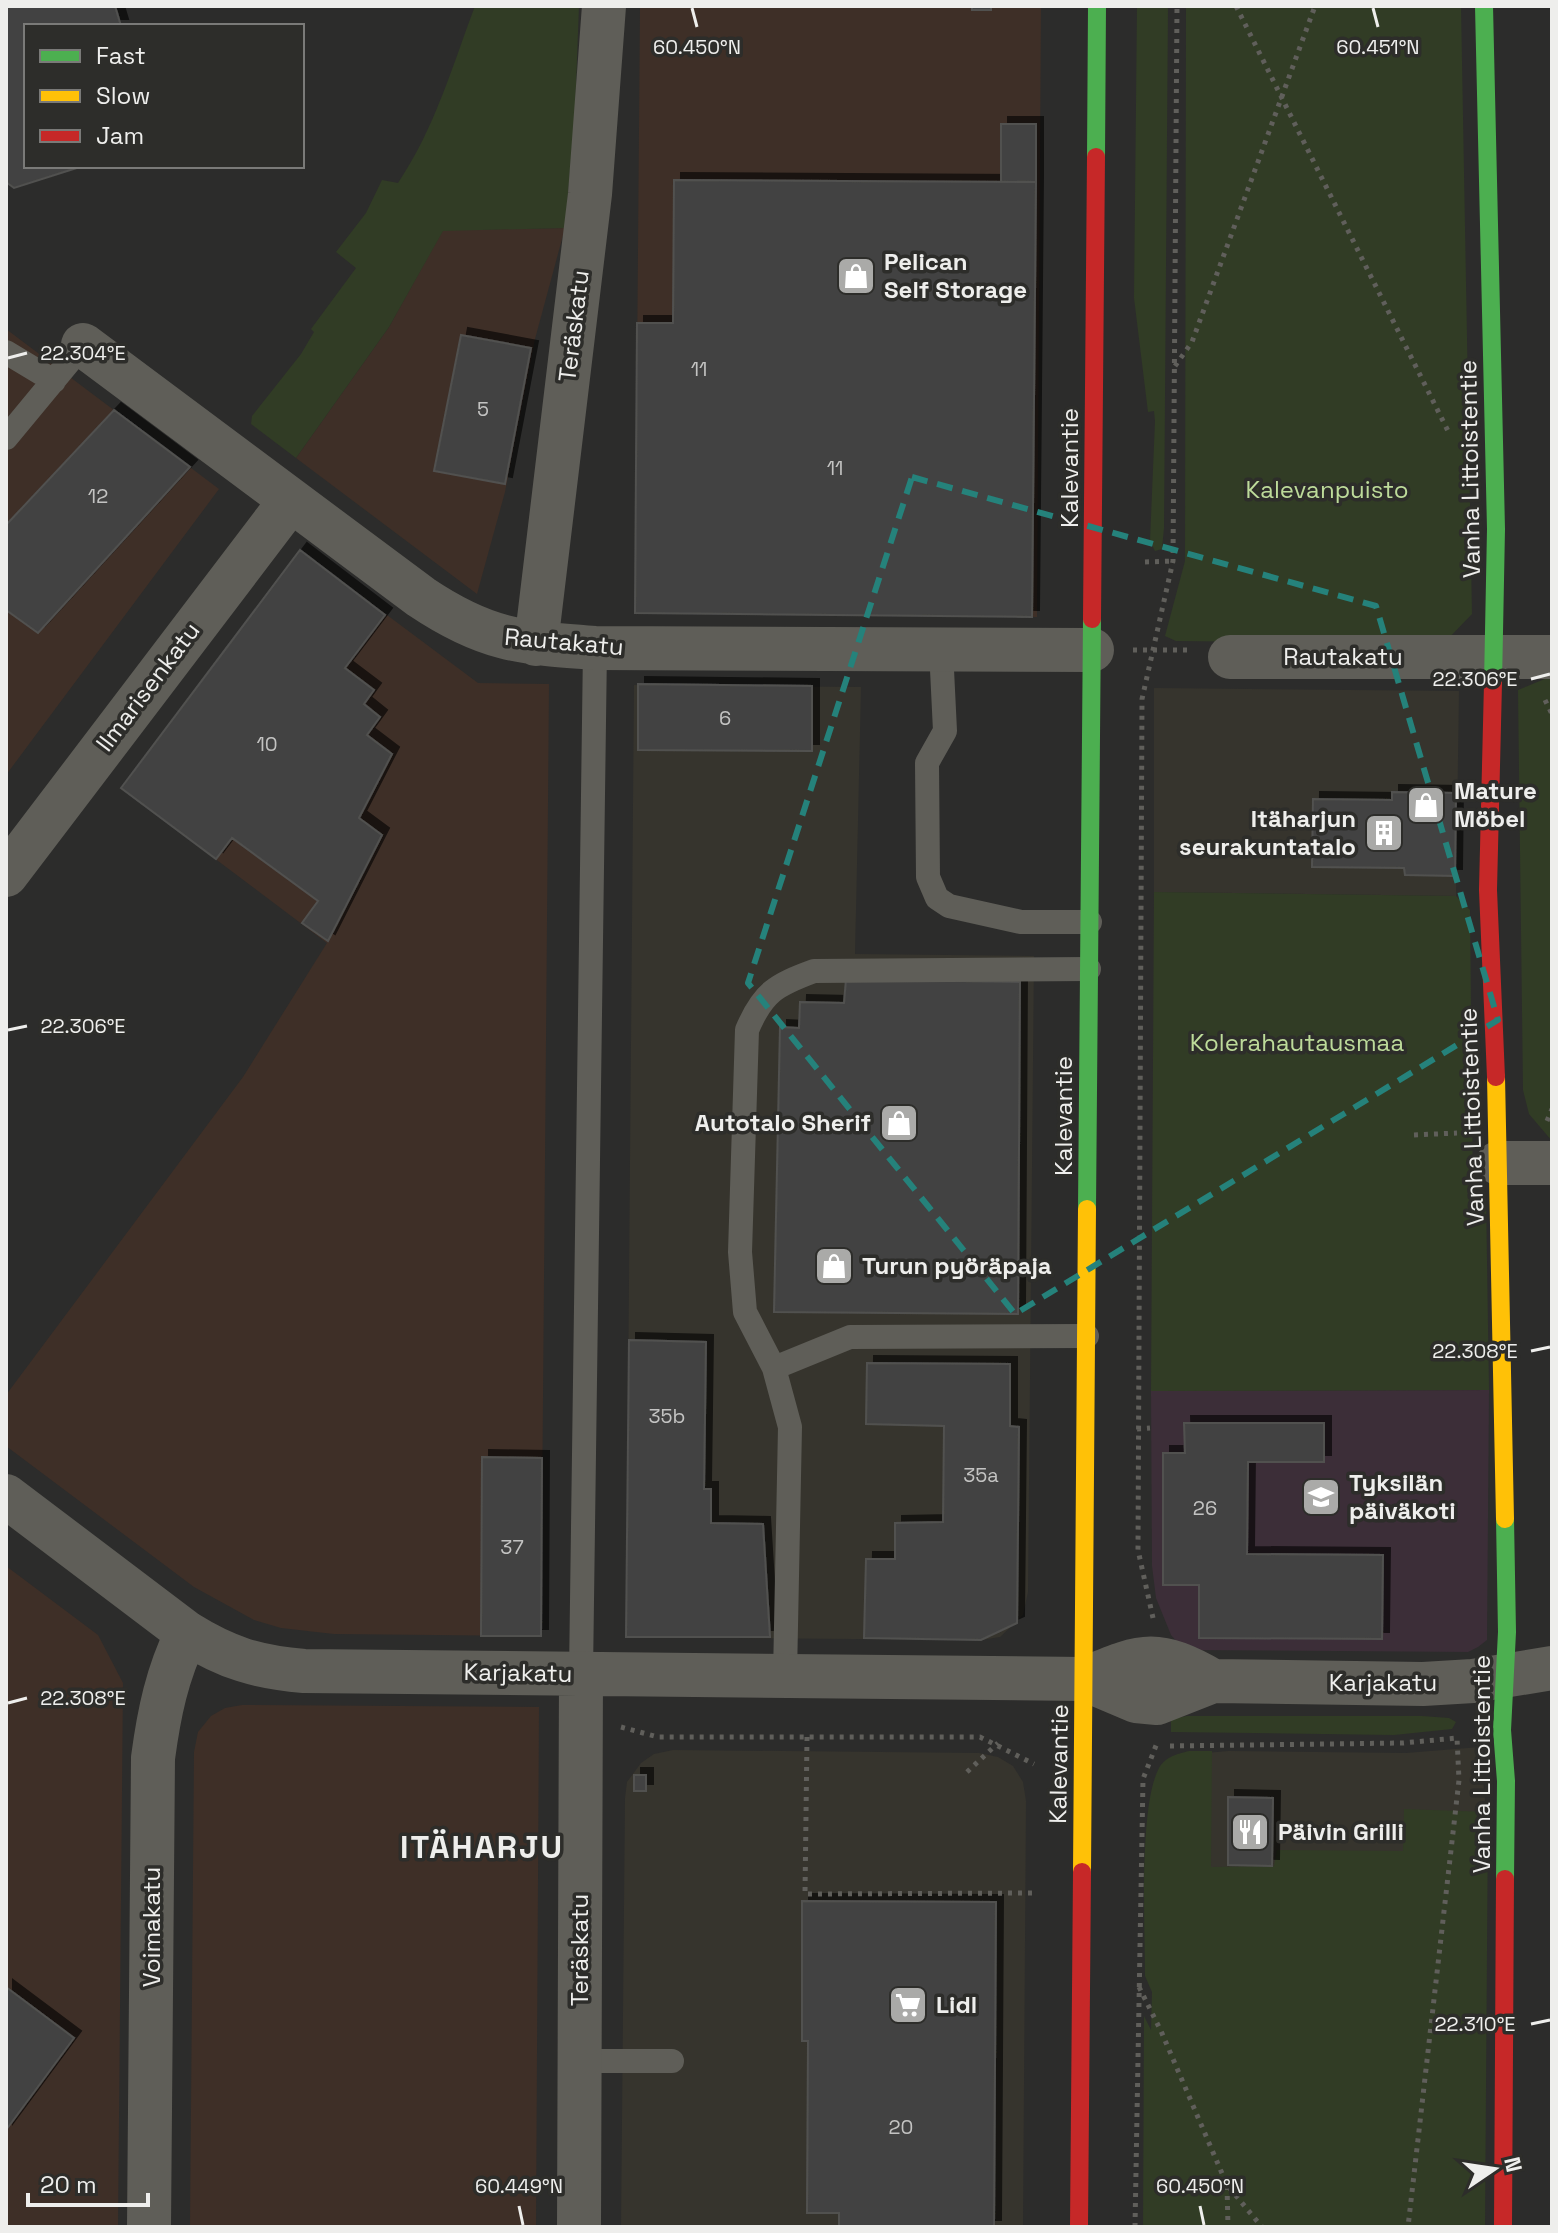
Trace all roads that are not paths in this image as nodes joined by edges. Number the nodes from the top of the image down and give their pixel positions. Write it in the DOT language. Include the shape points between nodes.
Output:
graph roads {
  1 [pos="604,6"];
  2 [pos="1097,6"];
  3 [pos="1484,6"];
  4 [pos="83,345"];
  5 [pos="6,352"];
  6 [pos="54,381"];
  7 [pos="6,438"];
  8 [pos="291,500"];
  9 [pos="536,644"];
  10 [pos="595,648"];
  11 [pos="941,649"];
  12 [pos="1092,650"];
  13 [pos="1230,657"];
  14 [pos="1495,657"];
  15 [pos="1552,657"];
  16 [pos="6,875"];
  17 [pos="1090,922"];
  18 [pos="1089,969"];
  19 [pos="1498,1163"];
  20 [pos="1552,1163"];
  21 [pos="1087,1336"];
  22 [pos="774,1368"];
  23 [pos="6,1496"];
  24 [pos="187,1633"];
  25 [pos="1552,1668"];
  26 [pos="785,1676"];
  27 [pos="1504,1677"];
  28 [pos="1084,1679"];
  29 [pos="581,1686"];
  30 [pos="580,2061"];
  31 [pos="672,2061"];
  32 [pos="149,2227"];
  33 [pos="579,2227"];
  34 [pos="1079,2227"];
  35 [pos="1503,2227"];
  1 -- 9 [label="street, Teräskatu" via="590,194"];
  2 -- 12 [label="main road, Kalevantie"];
  3 -- 14 [label="main road, Vanha Littoistentie"];
  4 -- 6 [label="lane"];
  4 -- 8 [label="street, Rautakatu"];
  5 -- 6 [label="lane"];
  6 -- 7 [label="lane"];
  8 -- 9 [label="street, Rautakatu" via="450,617 480,633"];
  8 -- 16 [label="street, Ilmarisenkatu"];
  9 -- 10 [label="street, Rautakatu"];
  10 -- 11 [label="street, Rautakatu"];
  10 -- 29 [label="lane"];
  11 -- 12 [label="street, Rautakatu"];
  11 -- 17 [label="lane" via="945,731 927,763 928,877 937,898 949,906 1021,922"];
  12 -- 17 [label="main road, Kalevantie"];
  13 -- 14 [label="street, Rautakatu"];
  14 -- 15 [label="street, Rautakatu"];
  14 -- 19 [label="main road, Vanha Littoistentie" via="1488,890"];
  17 -- 18 [label="main road, Kalevantie"];
  18 -- 21 [label="main road, Kalevantie"];
  18 -- 22 [label="lane" via="814,971 779,984 758,1005 747,1030 740,1252 745,1312"];
  19 -- 20 [label="street"];
  19 -- 27 [label="main road, Vanha Littoistentie"];
  21 -- 22 [label="lane" via="850,1337"];
  21 -- 28 [label="main road, Kalevantie"];
  22 -- 26 [label="lane" via="790,1427"];
  23 -- 24 [label="street, Karjakatu"];
  24 -- 29 [label="street, Karjakatu" via="258,1667"];
  24 -- 32 [label="street, Voimakatu" via="171,1665 153,1758"];
  25 -- 27 [label="street, Karjakatu"];
  26 -- 28 [label="street, Karjakatu"];
  26 -- 29 [label="street, Karjakatu"];
  27 -- 28 [label="street, Karjakatu" via="1423,1684 1213,1681 1157,1703 1136,1701"];
  27 -- 35 [label="main road, Vanha Littoistentie"];
  28 -- 34 [label="main road, Kalevantie"];
  29 -- 30 [label="street, Teräskatu"];
  30 -- 31 [label="lane"];
  30 -- 33 [label="street, Teräskatu"];
}
